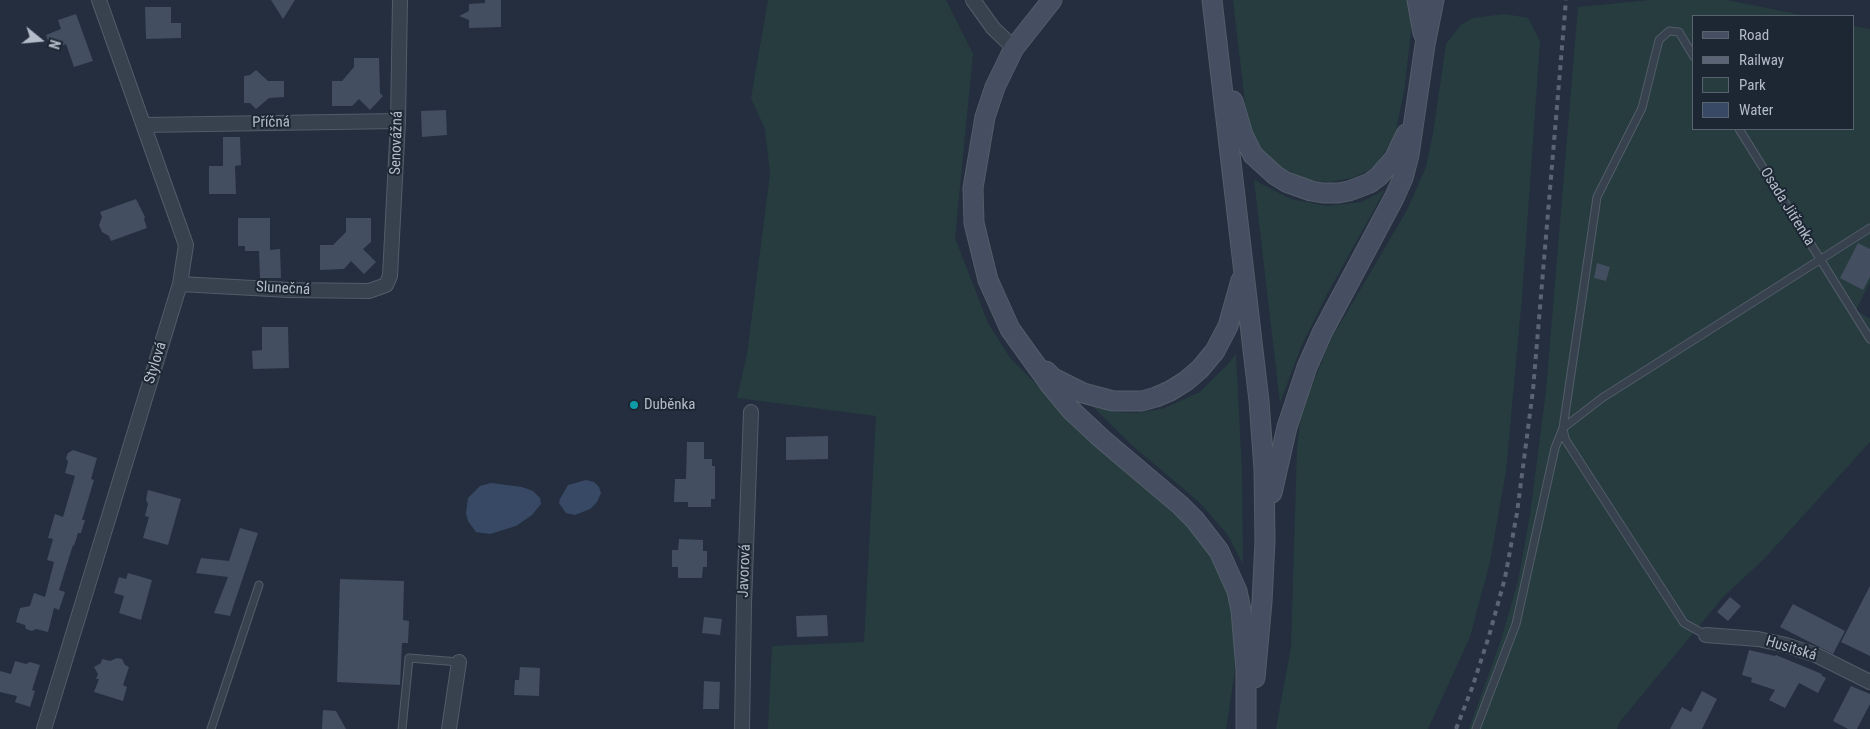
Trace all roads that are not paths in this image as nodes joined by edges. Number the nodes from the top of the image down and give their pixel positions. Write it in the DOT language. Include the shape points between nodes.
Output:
graph roads {
  1 [pos="99,0"];
  2 [pos="400,0"];
  3 [pos="973,0"];
  4 [pos="1052,0"];
  5 [pos="1212,0"];
  6 [pos="1417,0"];
  7 [pos="1434,0"];
  8 [pos="1440,0"];
  9 [pos="1216,39"];
  10 [pos="1425,45"];
  11 [pos="1014,48"];
  12 [pos="1692,54"];
  13 [pos="1415,109"];
  14 [pos="398,121"];
  15 [pos="144,125"];
  16 [pos="1739,130"];
  17 [pos="1870,228"];
  18 [pos="1820,260"];
  19 [pos="1243,270"];
  20 [pos="180,284"];
  21 [pos="386,285"];
  22 [pos="1870,339"];
  23 [pos="1029,358"];
  24 [pos="751,412"];
  25 [pos="1563,428"];
  26 [pos="1265,541"];
  27 [pos="259,585"];
  28 [pos="1706,635"];
  29 [pos="459,662"];
  30 [pos="1870,682"];
  31 [pos="44,729"];
  32 [pos="211,729"];
  33 [pos="402,729"];
  34 [pos="449,729"];
  35 [pos="742,729"];
  36 [pos="1247,729"];
  37 [pos="1476,729"];
  1 -- 15 [label="street, Stylová"];
  2 -- 14 [label="street, Senovážná"];
  3 -- 11 [label="street" via="993,28"];
  4 -- 11 [label="main road"];
  5 -- 9 [label="main road"];
  6 -- 10 [label="main road"];
  7 -- 10 [label="main road"];
  8 -- 10 [label="main road"];
  9 -- 13 [label="main road" via="1234,108 1253,155 1275,175 1298,187 1338,193 1370,183 1394,159"];
  9 -- 19 [label="main road"];
  10 -- 13 [label="main road"];
  11 -- 23 [label="main road" via="985,117 973,188 974,223 988,280 1010,329"];
  12 -- 25 [label="lane" via="1679,32 1669,31 1659,40 1642,108 1597,197"];
  13 -- 26 [label="main road" via="1403,178 1322,333 1304,375 1278,463"];
  14 -- 15 [label="street, Příčná"];
  14 -- 21 [label="street, Senovážná" via="390,276"];
  15 -- 20 [label="street, Stylová" via="186,245"];
  16 -- 18 [label="lane, Osada Jitřenka"];
  17 -- 18 [label="lane, Osada Jitřenka"];
  18 -- 22 [label="lane"];
  18 -- 25 [label="lane" via="1602,398"];
  19 -- 23 [label="main road" via="1228,326 1215,351 1186,382 1156,397 1126,402 1097,398 1053,378"];
  19 -- 26 [label="main road" via="1261,427"];
  20 -- 21 [label="street, Slunečná" via="360,291"];
  20 -- 31 [label="street, Stylová"];
  23 -- 36 [label="main road" via="1071,410 1180,505 1219,551 1242,610"];
  24 -- 35 [label="street, Javorová"];
  25 -- 28 [label="lane" via="1565,438 1684,623"];
  25 -- 37 [label="lane" via="1555,448 1516,624"];
  26 -- 36 [label="main road" via="1260,636"];
  27 -- 32 [label="lane"];
  28 -- 30 [label="street, Husitská" via="1786,645"];
  29 -- 33 [label="lane" via="409,658"];
  29 -- 34 [label="street"];
}
